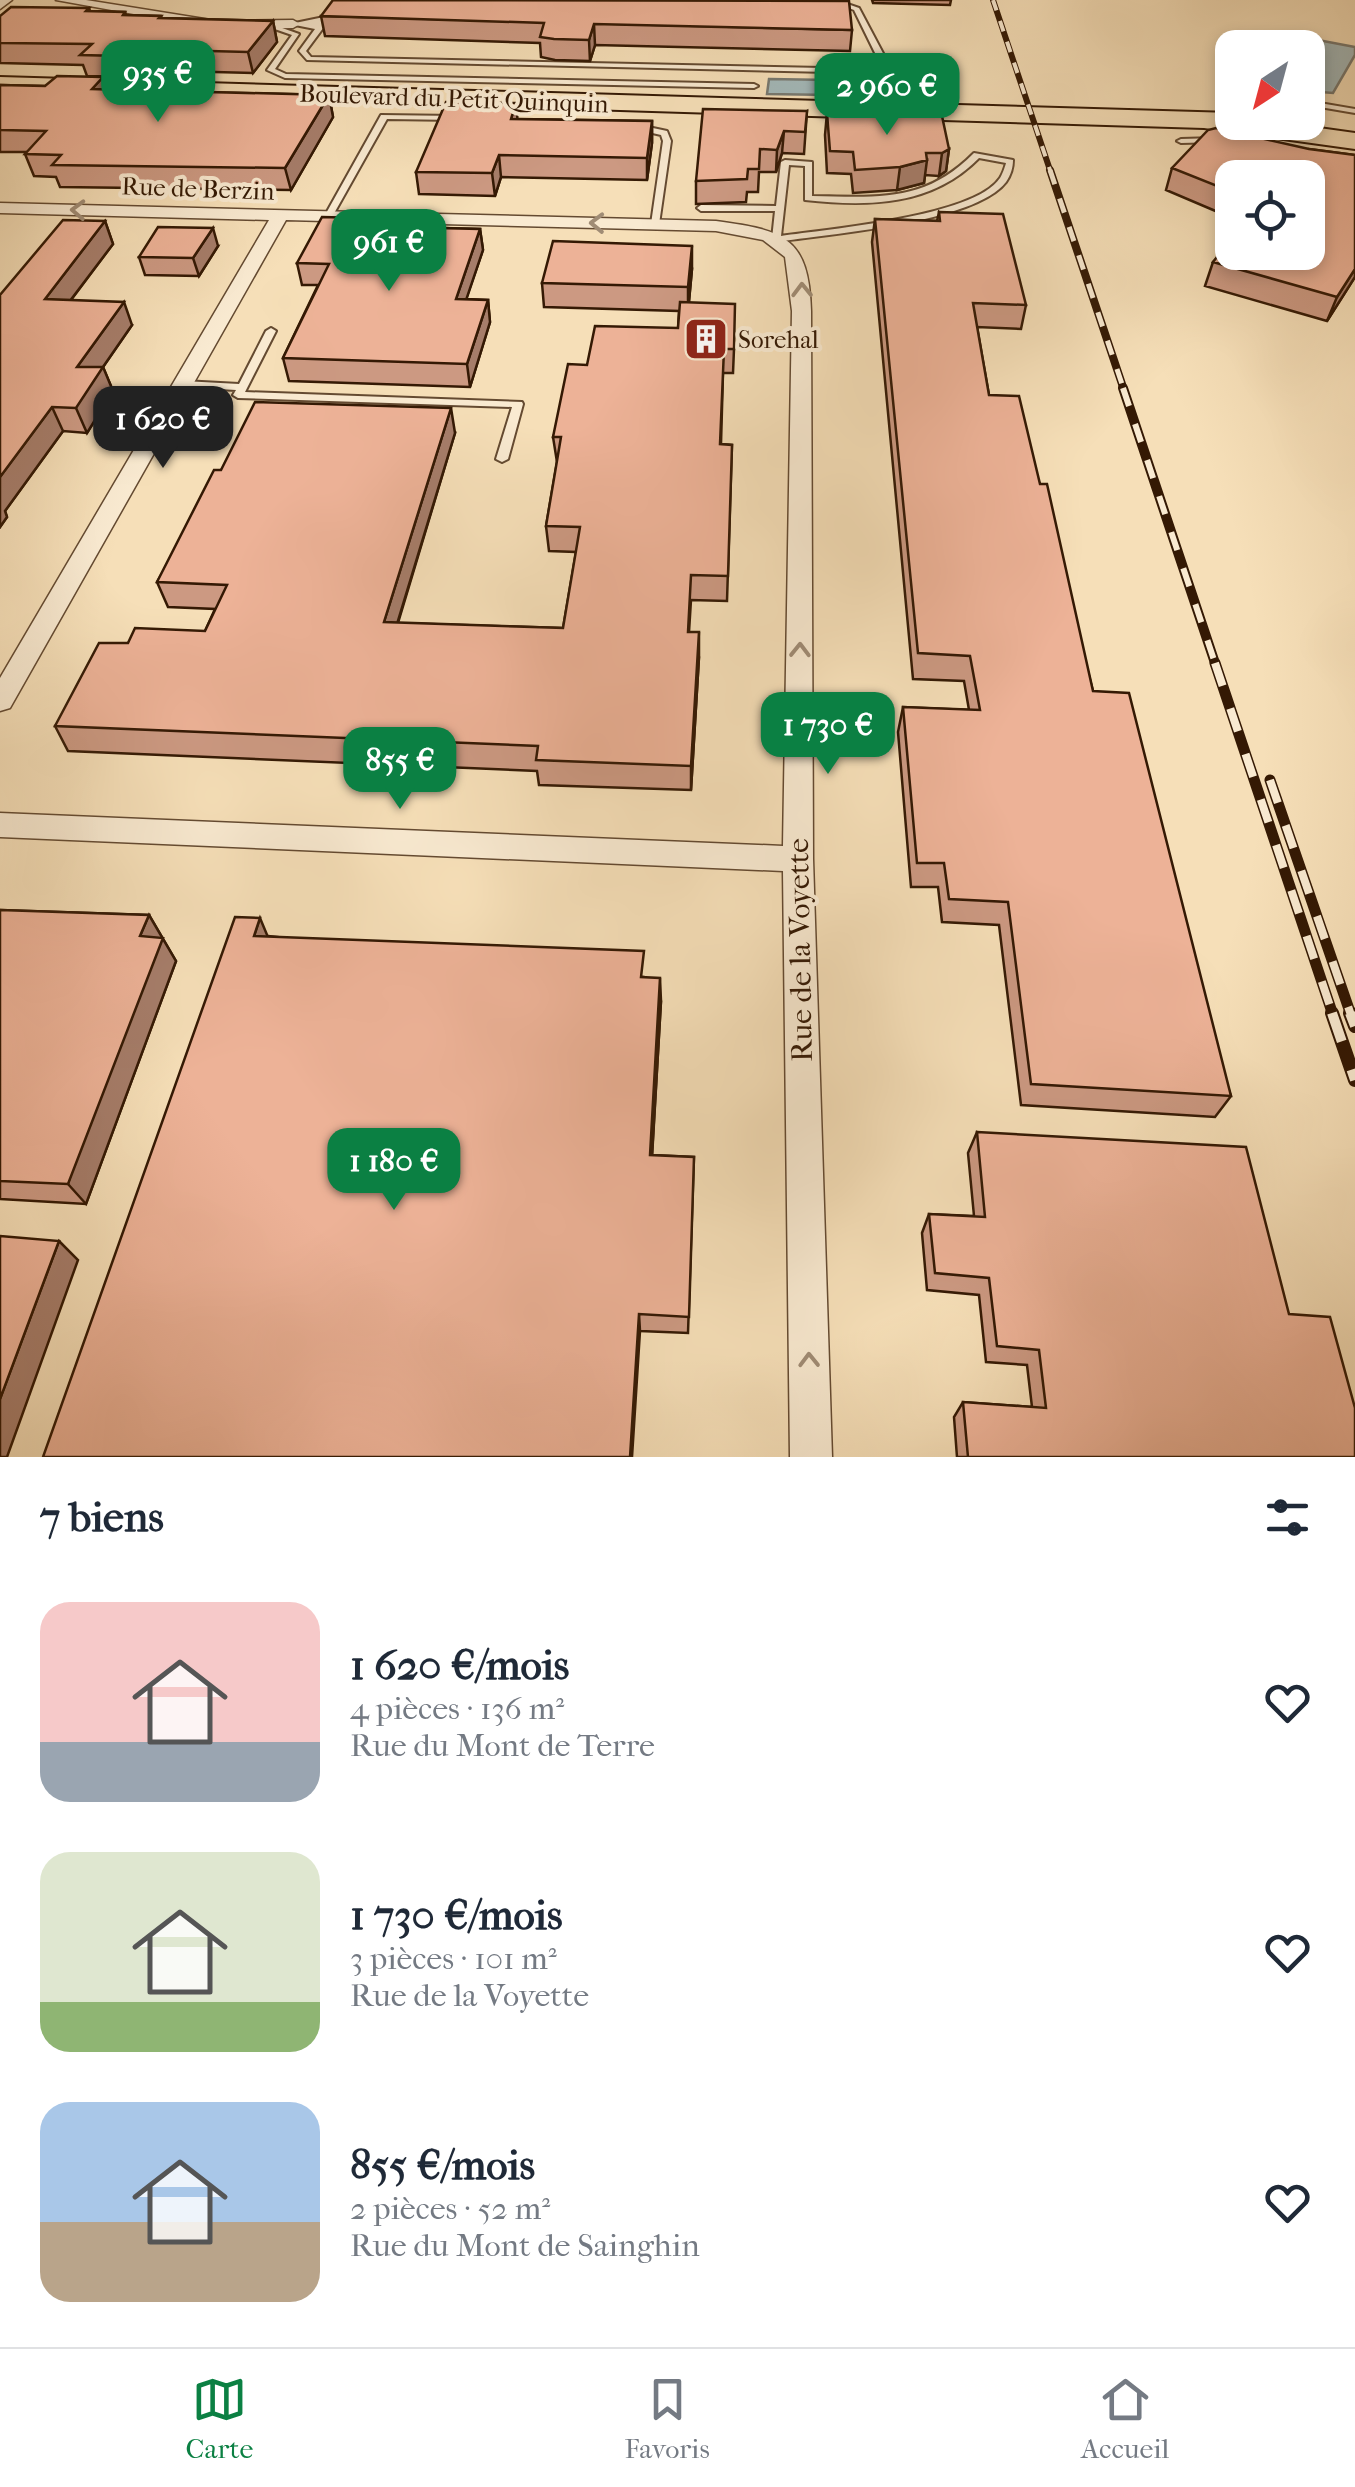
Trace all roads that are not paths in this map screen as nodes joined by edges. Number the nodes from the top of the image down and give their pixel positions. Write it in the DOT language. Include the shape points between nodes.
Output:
graph roads {
  1 [pos="6,0"];
  2 [pos="62,0"];
  3 [pos="341,0"];
  4 [pos="830,1"];
  5 [pos="0,5"];
  6 [pos="326,19"];
  7 [pos="293,24"];
  8 [pos="271,26"];
  9 [pos="321,28"];
  10 [pos="0,82"];
  11 [pos="754,86"];
  12 [pos="0,95"];
  13 [pos="1325,106"];
  14 [pos="787,110"];
  15 [pos="1355,112"];
  16 [pos="472,118"];
  17 [pos="1201,120"];
  18 [pos="617,125"];
  19 [pos="1215,125"];
  20 [pos="1325,133"];
  21 [pos="1215,134"];
  22 [pos="1355,138"];
  23 [pos="1181,141"];
  24 [pos="0,208"];
  25 [pos="780,209"];
  26 [pos="280,216"];
  27 [pos="698,216"];
  28 [pos="328,217"];
  29 [pos="655,224"];
  30 [pos="776,238"];
  31 [pos="271,331"];
  32 [pos="183,384"];
  33 [pos="242,387"];
  34 [pos="502,459"];
  35 [pos="0,701"];
  36 [pos="0,826"];
  37 [pos="798,859"];
  38 [pos="811,1457"];
  1 -- 5 [label="street"];
  2 -- 8 [label="street"];
  3 -- 6 [label="lane"];
  4 -- 9 [label="lane" via="856,9 882,59 878,68 862,74 325,62 303,56"];
  6 -- 7 [label="lane"];
  6 -- 9 [label="lane"];
  7 -- 8 [label="street"];
  7 -- 9 [label="lane"];
  8 -- 11 [label="lane" via="296,34 271,70 281,76"];
  10 -- 14 [label="main road, Boulevard du Petit Quinquin"];
  12 -- 14 [label="main road, Boulevard du Petit Quinquin"];
  13 -- 15 [label="lane"];
  14 -- 17 [label="main road, Boulevard du Petit Quinquin"];
  16 -- 28 [label="lane" via="384,117"];
  17 -- 19 [label="main road, Boulevard du Petit Quinquin"];
  17 -- 22 [label="main road, Boulevard du Petit Quinquin"];
  18 -- 29 [label="lane" via="664,133"];
  20 -- 22 [label="main road, Boulevard du Petit Quinquin"];
  21 -- 23 [label="lane"];
  26 -- 24 [label="street, Rue de Berzin, one-way" via="170,218"];
  25 -- 27 [label="lane"];
  25 -- 30 [label="lane"];
  25 -- 30 [label="lane" via="786,162 809,164 808,198 880,199 936,187 978,155 1010,162 1003,182 972,201"];
  26 -- 28 [label="street, Rue de Berzin"];
  26 -- 32 [label="street"];
  27 -- 29 [label="street, Rue de Berzin"];
  27 -- 30 [label="street"];
  29 -- 28 [label="street, Rue de Berzin, one-way"];
  37 -- 30 [label="street, Rue de la Voyette, one-way" via="801,266 794,250"];
  31 -- 33 [label="lane"];
  32 -- 33 [label="lane"];
  32 -- 35 [label="street"];
  33 -- 34 [label="lane" via="238,395 518,404"];
  36 -- 37 [label="street"];
  38 -- 37 [label="street, Rue de la Voyette, one-way"];
}
